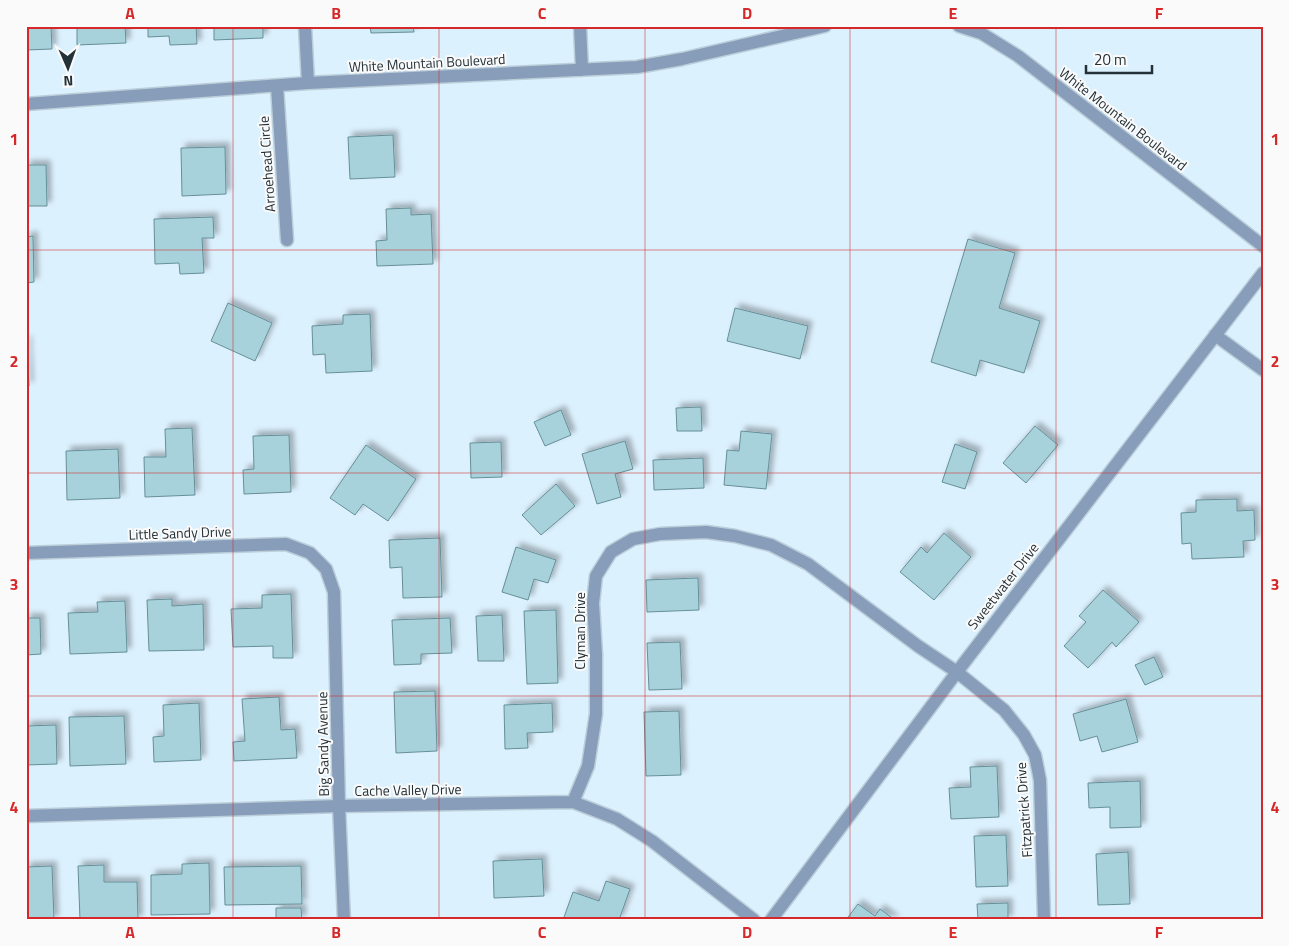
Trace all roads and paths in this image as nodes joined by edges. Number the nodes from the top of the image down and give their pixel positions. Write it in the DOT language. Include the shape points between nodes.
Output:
graph roads {
  1 [pos="305,26"];
  2 [pos="580,26"];
  3 [pos="826,26"];
  4 [pos="959,26"];
  5 [pos="582,70"];
  6 [pos="308,83"];
  7 [pos="277,86"];
  8 [pos="26,104"];
  9 [pos="287,240"];
  10 [pos="1263,246"];
  11 [pos="1263,273"];
  12 [pos="1215,335"];
  13 [pos="1263,370"];
  14 [pos="26,553"];
  15 [pos="326,569"];
  16 [pos="956,672"];
  17 [pos="573,802"];
  18 [pos="339,806"];
  19 [pos="26,816"];
  20 [pos="344,920"];
  21 [pos="754,920"];
  22 [pos="771,920"];
  23 [pos="1044,920"];
  1 -- 6 [label="street"];
  2 -- 5 [label="street"];
  3 -- 5 [label="street, White Mountain Boulevard" via="682,59 637,67"];
  4 -- 10 [label="street, White Mountain Boulevard" via="981,33 1018,56"];
  5 -- 6 [label="street, White Mountain Boulevard"];
  6 -- 7 [label="street, White Mountain Boulevard"];
  7 -- 8 [label="street, White Mountain Boulevard"];
  7 -- 9 [label="street, Arroehead Circle"];
  11 -- 12 [label="street, Sweetwater Drive"];
  12 -- 13 [label="street"];
  12 -- 16 [label="street, Sweetwater Drive"];
  14 -- 15 [label="street, Little Sandy Drive" via="286,544 310,553"];
  15 -- 18 [label="street, Big Sandy Avenue" via="334,592"];
  16 -- 17 [label="street, Clyman Drive" via="808,564 771,545 706,532 633,539 611,552 596,576 593,603 596,714 588,766"];
  16 -- 22 [label="street, Sweetwater Drive"];
  16 -- 23 [label="street, Fitzpatrick Drive" via="1004,710 1036,755 1040,780"];
  17 -- 18 [label="street, Cache Valley Drive"];
  17 -- 21 [label="street, Cache Valley Drive" via="617,819 652,841"];
  18 -- 19 [label="street, Cache Valley Drive"];
  18 -- 20 [label="street, Big Sandy Avenue"];
}
